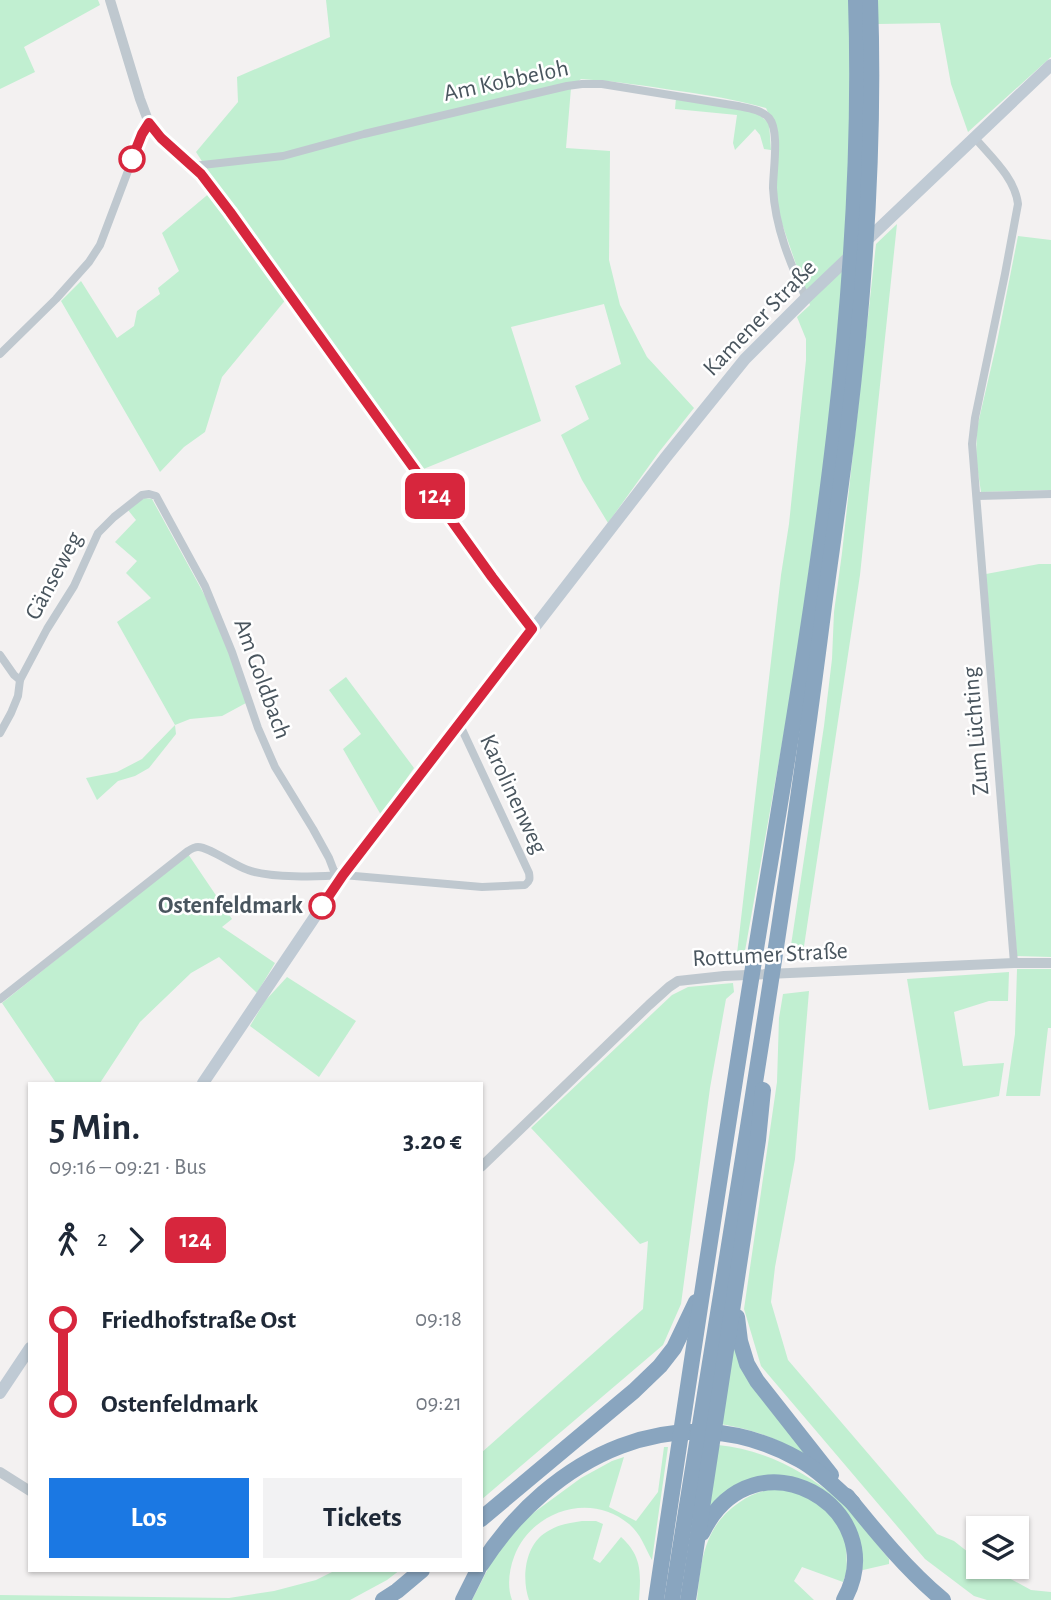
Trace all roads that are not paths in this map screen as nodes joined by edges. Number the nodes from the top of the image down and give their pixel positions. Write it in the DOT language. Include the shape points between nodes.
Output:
graph roads {
  1 [pos="110,0"];
  2 [pos="856,0"];
  3 [pos="870,0"];
  4 [pos="1051,65"];
  5 [pos="149,123"];
  6 [pos="975,138"];
  7 [pos="193,166"];
  8 [pos="806,298"];
  9 [pos="0,354"];
  10 [pos="149,494"];
  11 [pos="1051,494"];
  12 [pos="977,496"];
  13 [pos="532,629"];
  14 [pos="0,655"];
  15 [pos="20,680"];
  16 [pos="459,723"];
  17 [pos="0,733"];
  18 [pos="343,875"];
  19 [pos="1014,963"];
  20 [pos="1051,963"];
  21 [pos="0,999"];
  22 [pos="766,1008"];
  23 [pos="204,1082"];
  24 [pos="483,1165"];
  25 [pos="737,1280"];
  26 [pos="705,1281"];
  27 [pos="28,1351"];
  28 [pos="0,1393"];
  29 [pos="698,1431"];
  30 [pos="0,1472"];
  31 [pos="28,1490"];
  32 [pos="853,1503"];
  33 [pos="483,1517"];
  34 [pos="483,1562"];
  35 [pos="694,1562"];
  36 [pos="420,1572"];
  37 [pos="477,1572"];
  38 [pos="383,1600"];
  39 [pos="463,1600"];
  40 [pos="656,1600"];
  41 [pos="672,1600"];
  42 [pos="688,1600"];
  43 [pos="844,1600"];
  44 [pos="943,1600"];
  1 -- 5 [label="street"];
  2 -- 26 [label="highway" via="852,239 834,432"];
  3 -- 22 [label="highway" via="865,248 849,416"];
  4 -- 6 [label="main road, Kamener Straße"];
  5 -- 7 [label="street"];
  5 -- 9 [label="street" via="100,245 56,299"];
  6 -- 8 [label="main road, Kamener Straße"];
  6 -- 12 [label="street, Zum Lüchting" via="1013,185 1018,204 975,418 972,444"];
  7 -- 8 [label="street, Am Kobbeloh" via="283,156 582,84 738,106 760,112 771,122 776,213"];
  7 -- 13 [label="street"];
  8 -- 13 [label="main road, Kamener Straße" via="745,359"];
  10 -- 15 [label="street, Gänseweg" via="123,509 98,533 74,586"];
  10 -- 18 [label="street, Am Goldbach" via="156,496 205,586 275,767 334,871"];
  11 -- 12 [label="street"];
  12 -- 19 [label="street, Zum Lüchting"];
  13 -- 16 [label="main road, Kamener Straße"];
  14 -- 15 [label="street"];
  15 -- 17 [label="street, Gänseweg"];
  16 -- 18 [label="main road, Kamener Straße"];
  16 -- 18 [label="street, Karolinenweg" via="529,873 529,882 482,887"];
  18 -- 21 [label="street" via="264,874 196,847"];
  18 -- 23 [label="main road, Kamener Straße"];
  19 -- 20 [label="street, Rottumer Straße"];
  19 -- 24 [label="street, Rottumer Straße" via="678,981"];
  22 -- 25 [label="highway" via="758,1140"];
  22 -- 29 [label="highway"];
  25 -- 29 [label="highway"];
  25 -- 32 [label="highway" via="740,1341 747,1364 769,1399"];
  26 -- 29 [label="highway"];
  26 -- 33 [label="highway" via="674,1348 660,1366"];
  27 -- 28 [label="main road"];
  29 -- 35 [label="highway"];
  29 -- 40 [label="highway"];
  29 -- 41 [label="highway"];
  30 -- 31 [label="street"];
  32 -- 34 [label="highway" via="823,1476 779,1450 725,1435 666,1434 606,1451 561,1479 519,1516"];
  32 -- 44 [label="highway" via="902,1562"];
  35 -- 42 [label="highway"];
  35 -- 43 [label="highway" via="709,1518 732,1495 765,1483 803,1487 831,1504 853,1544 853,1576"];
  36 -- 38 [label="highway"];
  37 -- 39 [label="highway"];
}
